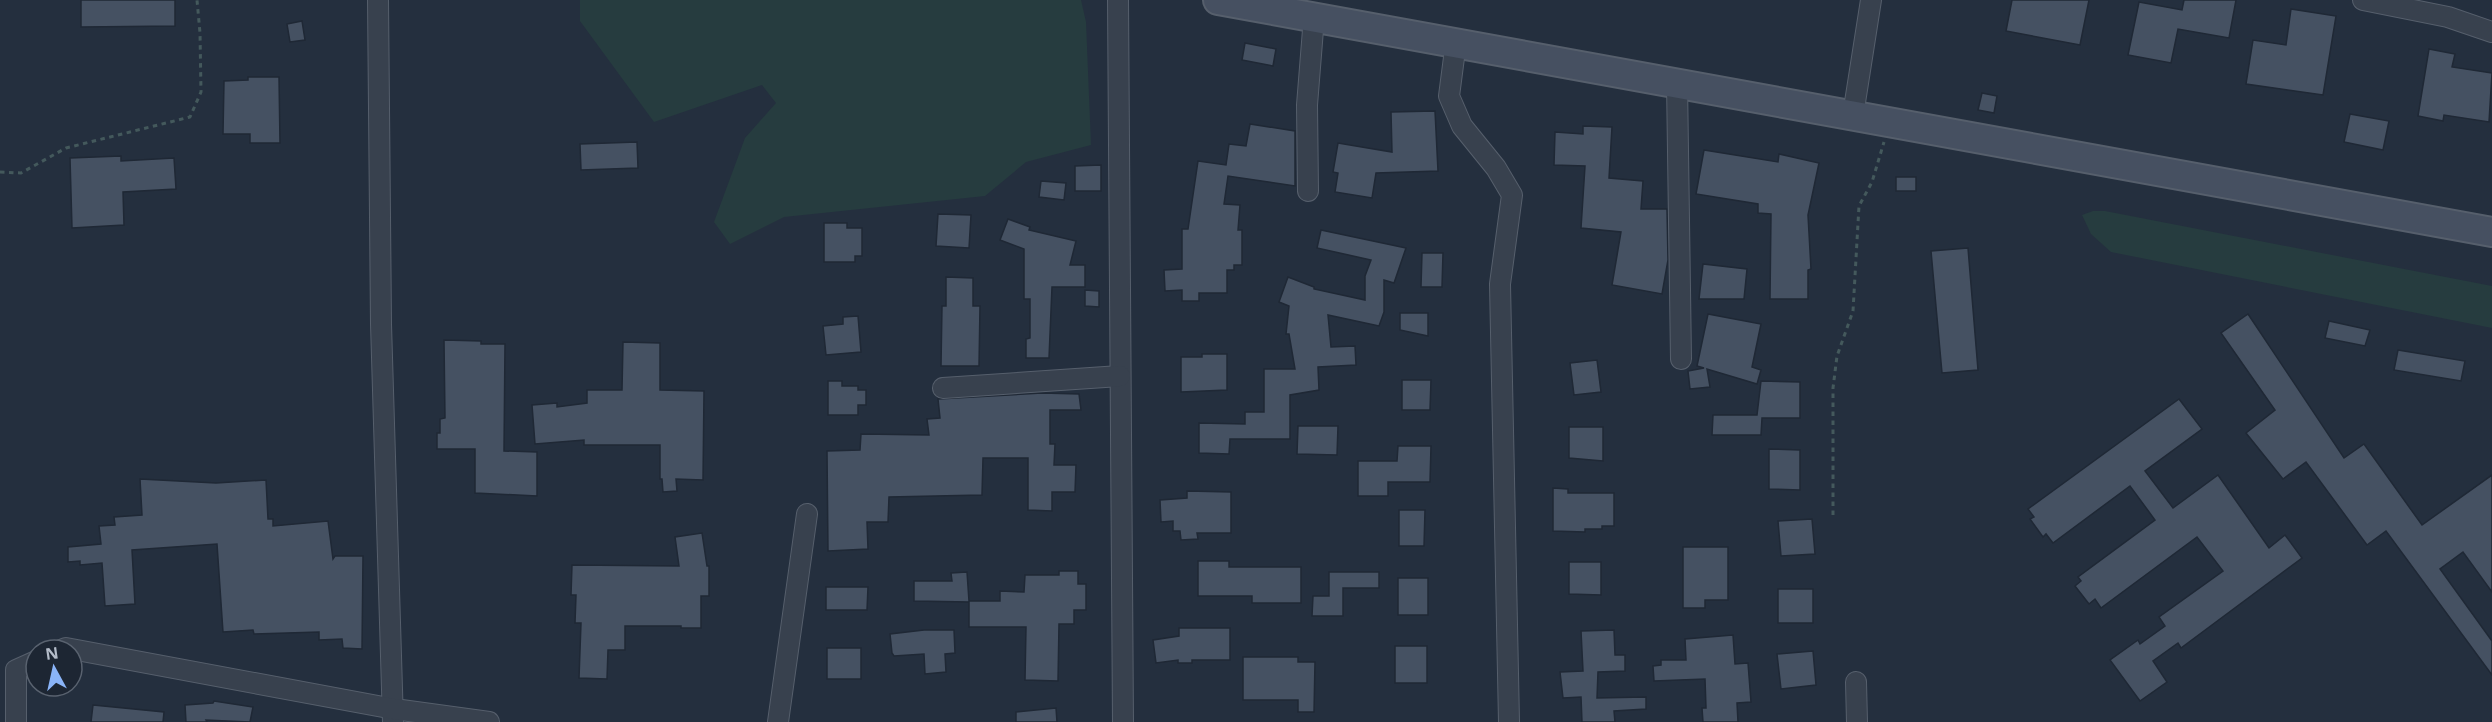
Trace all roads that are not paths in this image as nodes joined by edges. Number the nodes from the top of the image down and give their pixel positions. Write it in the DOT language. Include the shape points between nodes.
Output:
graph roads {
  1 [pos="378,0"];
  2 [pos="1118,0"];
  3 [pos="1218,0"];
  4 [pos="1871,0"];
  5 [pos="2363,0"];
  6 [pos="2448,8"];
  7 [pos="1314,17"];
  8 [pos="2492,32"];
  9 [pos="1456,42"];
  10 [pos="1677,82"];
  11 [pos="1853,115"];
  12 [pos="1308,191"];
  13 [pos="2492,232"];
  14 [pos="1681,359"];
  15 [pos="1120,376"];
  16 [pos="943,388"];
  17 [pos="807,514"];
  18 [pos="84,652"];
  19 [pos="24,666"];
  20 [pos="1856,682"];
  21 [pos="394,716"];
  22 [pos="16,722"];
  23 [pos="489,722"];
  24 [pos="778,722"];
  25 [pos="1123,722"];
  26 [pos="1509,722"];
  27 [pos="1857,722"];
  1 -- 21 [label="street" via="381,324"];
  2 -- 15 [label="street"];
  3 -- 7 [label="street"];
  4 -- 11 [label="street"];
  5 -- 6 [label="street"];
  6 -- 8 [label="street"];
  7 -- 9 [label="street"];
  7 -- 12 [label="street" via="1307,105"];
  9 -- 10 [label="street"];
  9 -- 26 [label="street" via="1449,96 1462,126 1512,195 1500,284"];
  10 -- 11 [label="street"];
  10 -- 14 [label="street"];
  11 -- 13 [label="street"];
  15 -- 16 [label="street"];
  15 -- 25 [label="street"];
  17 -- 24 [label="street"];
  18 -- 21 [label="street"];
  19 -- 22 [label="street" via="15,670"];
  20 -- 27 [label="street"];
  21 -- 23 [label="street"];
}
